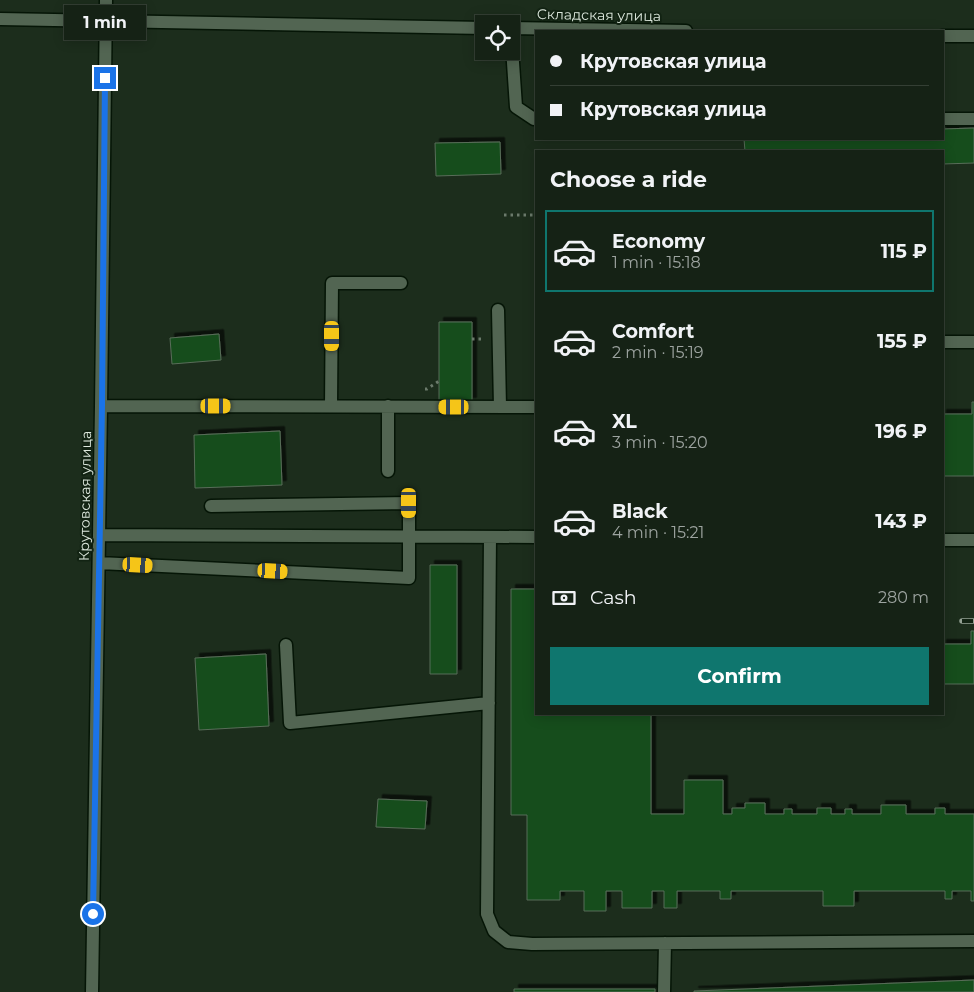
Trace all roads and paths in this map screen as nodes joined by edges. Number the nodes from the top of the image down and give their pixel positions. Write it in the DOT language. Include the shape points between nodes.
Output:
graph roads {
  1 [pos="106,0"];
  2 [pos="0,19"];
  3 [pos="106,21"];
  4 [pos="475,28"];
  5 [pos="520,28"];
  6 [pos="628,30"];
  7 [pos="944,36"];
  8 [pos="974,36"];
  9 [pos="513,60"];
  10 [pos="535,119"];
  11 [pos="944,119"];
  12 [pos="974,119"];
  13 [pos="504,215"];
  14 [pos="535,215"];
  15 [pos="401,284"];
  16 [pos="498,310"];
  17 [pos="944,342"];
  18 [pos="974,342"];
  19 [pos="102,406"];
  20 [pos="331,406"];
  21 [pos="388,406"];
  22 [pos="500,407"];
  23 [pos="535,407"];
  24 [pos="388,471"];
  25 [pos="211,506"];
  26 [pos="99,535"];
  27 [pos="409,536"];
  28 [pos="490,537"];
  29 [pos="535,537"];
  30 [pos="944,540"];
  31 [pos="974,540"];
  32 [pos="99,563"];
  33 [pos="286,645"];
  34 [pos="489,703"];
  35 [pos="974,941"];
  36 [pos="665,943"];
  37 [pos="92,992"];
  38 [pos="664,992"];
  1 -- 3 [label="street, Крутовская улица"];
  2 -- 3 [label="street"];
  3 -- 4 [label="street"];
  3 -- 19 [label="street, Крутовская улица"];
  5 -- 6 [label="street, Складская улица"];
  7 -- 8 [label="street"];
  9 -- 10 [label="street" via="516,107"];
  11 -- 12 [label="street"];
  13 -- 14 [label="path"];
  15 -- 20 [label="street" via="332,283"];
  16 -- 22 [label="street"];
  17 -- 18 [label="street"];
  19 -- 20 [label="street"];
  19 -- 26 [label="street, Крутовская улица"];
  20 -- 21 [label="street"];
  21 -- 22 [label="street"];
  21 -- 24 [label="street"];
  22 -- 23 [label="street"];
  25 -- 27 [label="street" via="409,503"];
  26 -- 27 [label="street"];
  26 -- 32 [label="street, Крутовская улица"];
  27 -- 28 [label="street"];
  27 -- 32 [label="street" via="409,578"];
  28 -- 29 [label="street"];
  28 -- 34 [label="street"];
  30 -- 31 [label="street"];
  32 -- 37 [label="street, Крутовская улица"];
  33 -- 34 [label="street" via="290,723"];
  34 -- 36 [label="street" via="487,914 494,932 508,942 532,944"];
  35 -- 36 [label="street"];
  36 -- 38 [label="street"];
}
